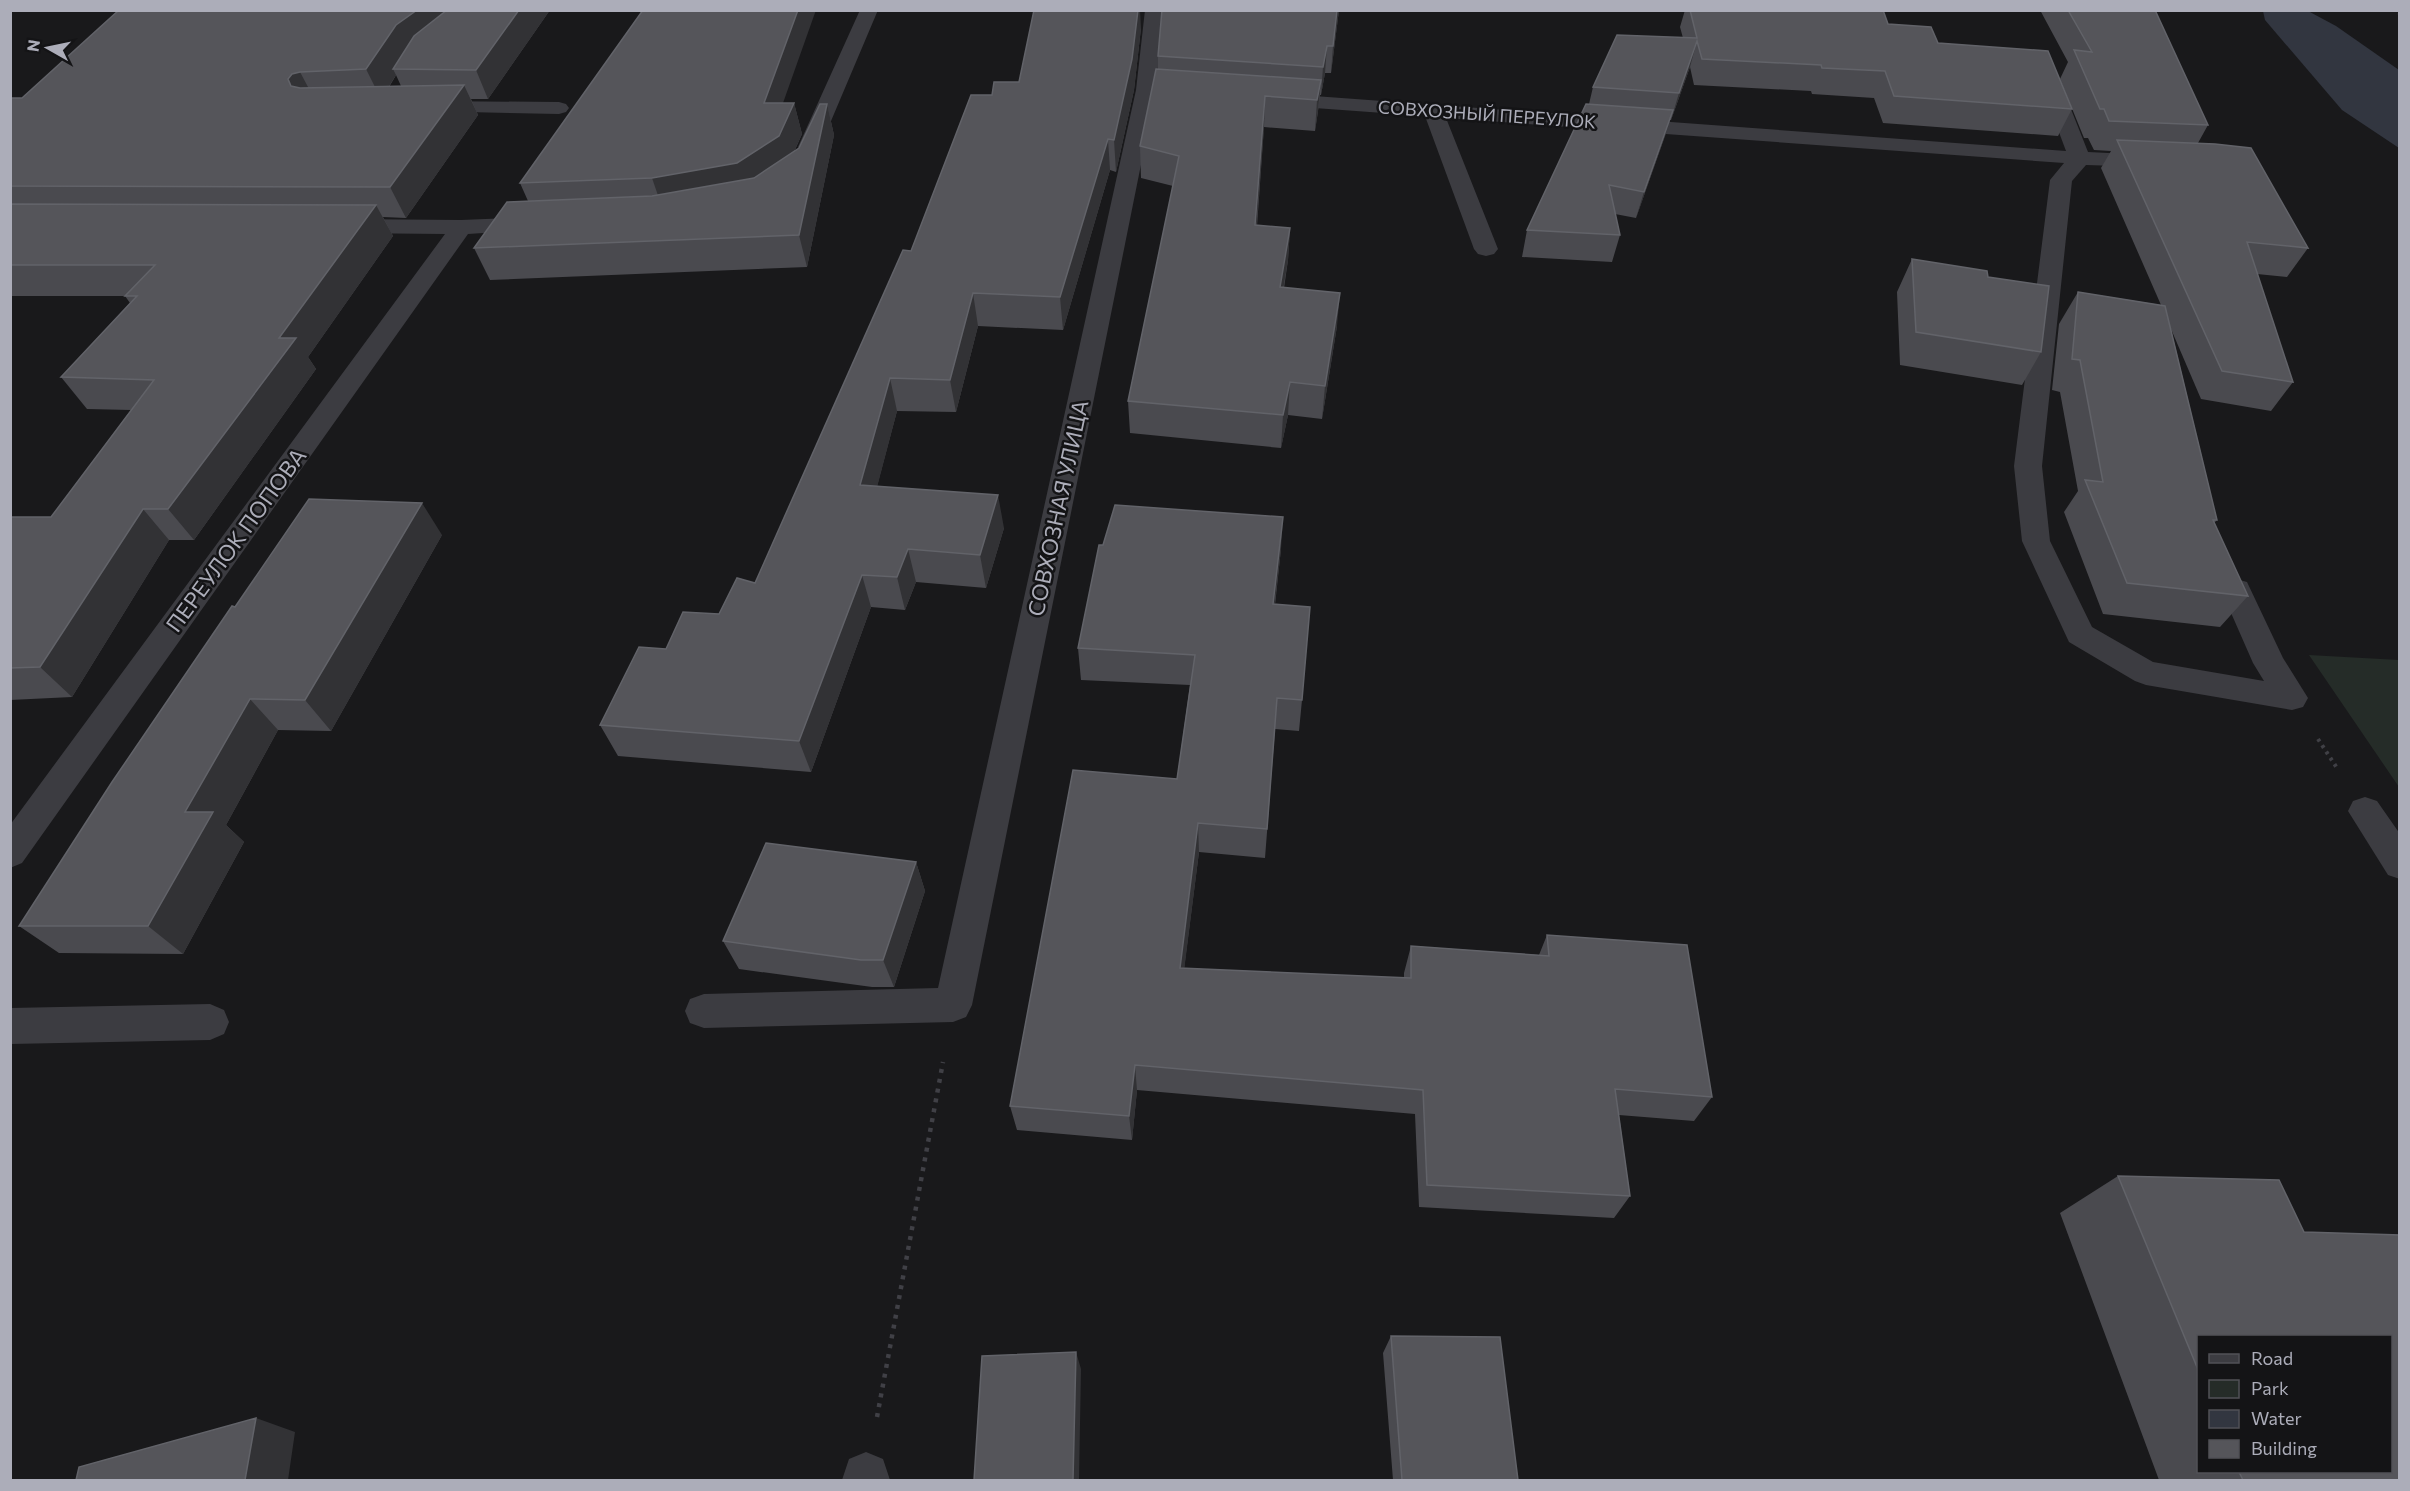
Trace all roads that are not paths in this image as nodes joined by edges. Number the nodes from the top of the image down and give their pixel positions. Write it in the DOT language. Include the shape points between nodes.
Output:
graph roads {
  1 [pos="869,10"];
  2 [pos="1154,10"];
  3 [pos="2042,63"];
  4 [pos="1249,98"];
  5 [pos="412,107"];
  6 [pos="559,108"];
  7 [pos="1433,111"];
  8 [pos="2080,158"];
  9 [pos="802,162"];
  10 [pos="2174,162"];
  11 [pos="556,223"];
  12 [pos="321,226"];
  13 [pos="461,227"];
  14 [pos="1486,249"];
  15 [pos="2236,590"];
  16 [pos="2365,811"];
  17 [pos="10,853"];
  18 [pos="2400,864"];
  19 [pos="704,1011"];
  20 [pos="210,1022"];
  21 [pos="10,1026"];
  1 -- 9 [label="street"];
  2 -- 19 [label="street, СОВХОЗНАЯ УЛИЦА" via="1157,91 953,1005"];
  3 -- 8 [label="street"];
  4 -- 7 [label="street, СОВХОЗНЫЙ ПЕРЕУЛОК"];
  5 -- 6 [label="street"];
  7 -- 8 [label="street, СОВХОЗНЫЙ ПЕРЕУЛОК"];
  7 -- 14 [label="street"];
  8 -- 10 [label="street, СОВХОЗНЫЙ ПЕРЕУЛОК"];
  8 -- 15 [label="street" via="2061,180 2036,394 2028,466 2036,541 2080,634 2146,674 2292,698 2269,663"];
  11 -- 13 [label="street"];
  12 -- 13 [label="street"];
  13 -- 17 [label="street, ПЕРЕУЛОК ПОПОВА"];
  16 -- 18 [label="street"];
  20 -- 21 [label="street"];
}
